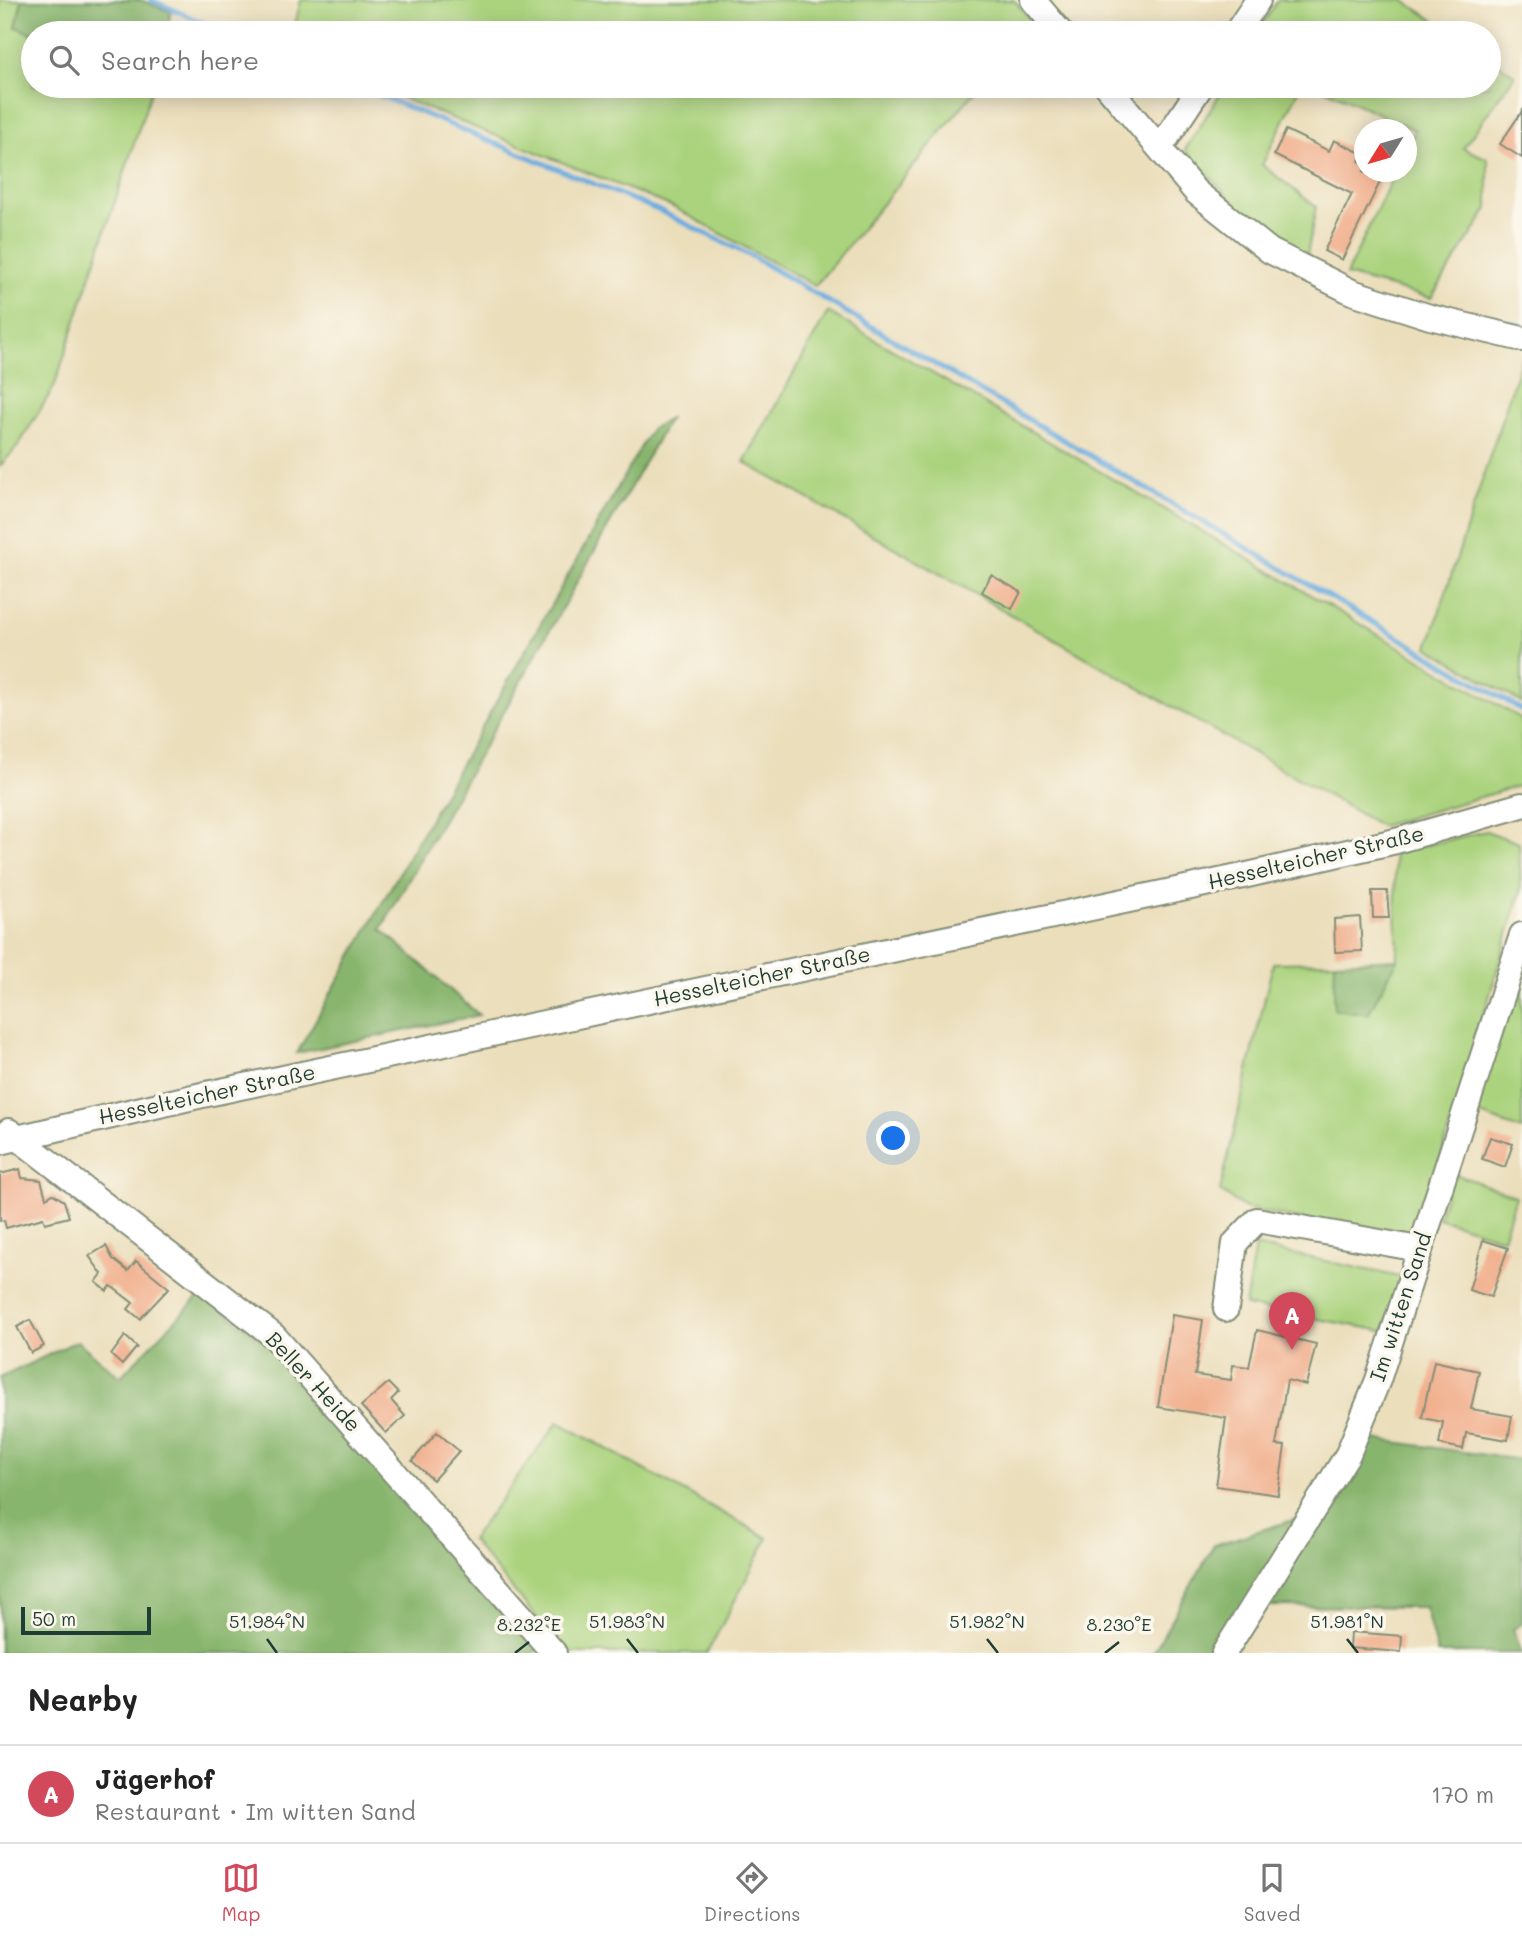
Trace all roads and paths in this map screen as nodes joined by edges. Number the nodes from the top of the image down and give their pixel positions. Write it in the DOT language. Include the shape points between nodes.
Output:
graph roads {
  1 [pos="1032,0"];
  2 [pos="1258,0"];
  3 [pos="1050,21"];
  4 [pos="1244,21"];
  5 [pos="1117,98"];
  6 [pos="1193,98"];
  7 [pos="1160,148"];
  8 [pos="1522,339"];
  9 [pos="1522,805"];
  10 [pos="1522,935"];
  11 [pos="6,1135"];
  12 [pos="1419,1249"];
  13 [pos="1226,1309"];
  14 [pos="554,1653"];
  15 [pos="1223,1653"];
  1 -- 3 [label="street"];
  2 -- 4 [label="street"];
  5 -- 7 [label="street"];
  6 -- 7 [label="street"];
  7 -- 8 [label="street" via="1196,192 1270,251 1352,292"];
  9 -- 11 [label="street, Hesselteicher Straße" via="1396,841 1243,876"];
  10 -- 12 [label="street, Im witten Sand"];
  11 -- 14 [label="street, Beller Heide" via="274,1336"];
  12 -- 13 [label="street" via="1257,1220 1235,1243"];
  12 -- 15 [label="street, Im witten Sand" via="1378,1380 1348,1454"];
}
